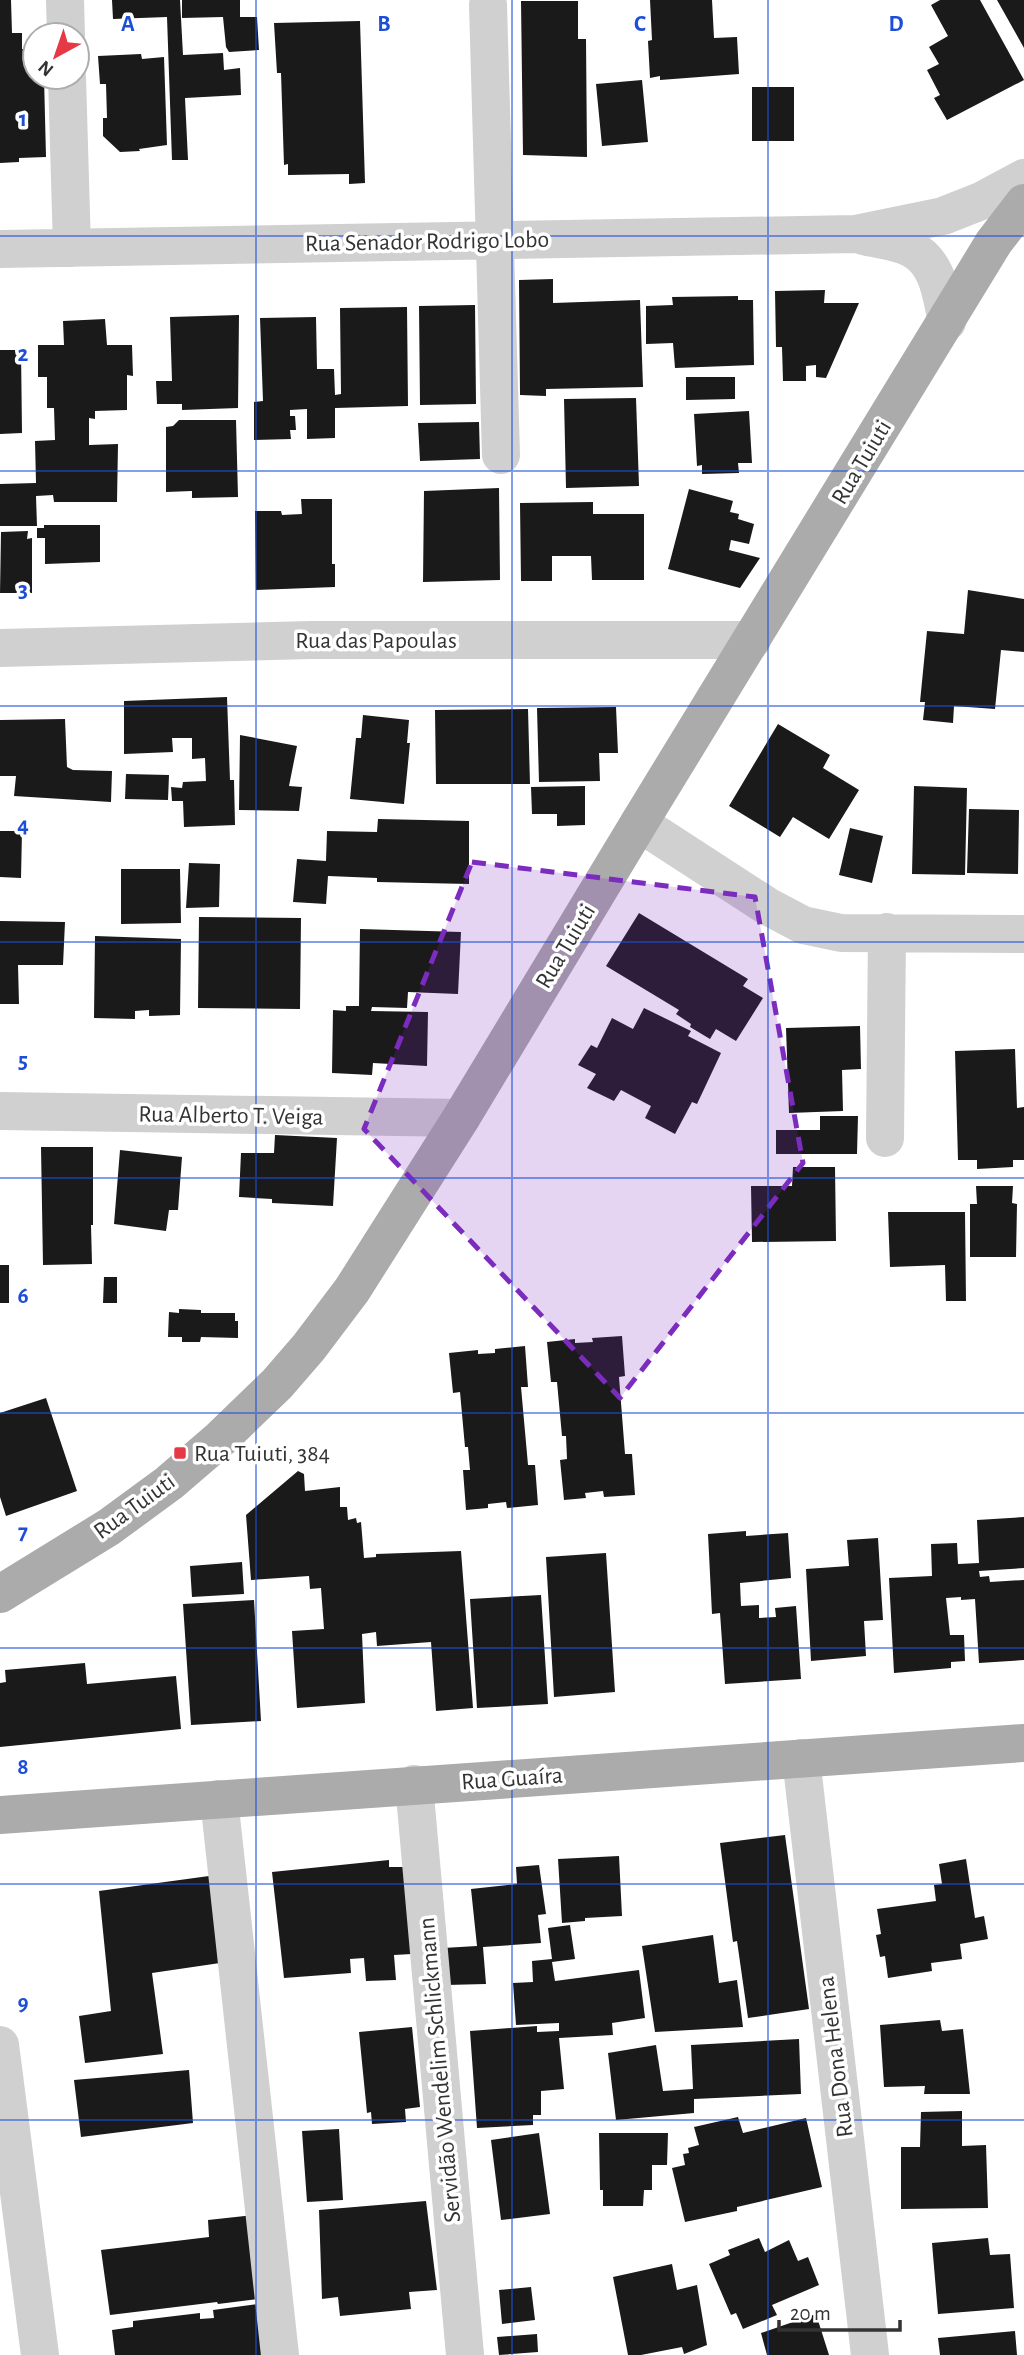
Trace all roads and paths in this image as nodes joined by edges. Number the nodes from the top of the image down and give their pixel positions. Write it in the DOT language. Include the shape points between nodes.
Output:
graph roads {
  1 [pos="65,0"];
  2 [pos="488,5"];
  3 [pos="66,21"];
  4 [pos="67,91"];
  5 [pos="1024,178"];
  6 [pos="1024,203"];
  7 [pos="855,234"];
  8 [pos="495,240"];
  9 [pos="72,248"];
  10 [pos="0,249"];
  11 [pos="947,322"];
  12 [pos="500,455"];
  13 [pos="752,639"];
  14 [pos="0,648"];
  15 [pos="639,823"];
  16 [pos="887,932"];
  17 [pos="1024,934"];
  18 [pos="0,1111"];
  19 [pos="461,1118"];
  20 [pos="885,1138"];
  21 [pos="0,1594"];
  22 [pos="1024,1742"];
  23 [pos="801,1759"];
  24 [pos="414,1784"];
  25 [pos="219,1799"];
  26 [pos="0,1815"];
  27 [pos="0,2045"];
  28 [pos="14,2261"];
  29 [pos="40,2355"];
  30 [pos="280,2355"];
  31 [pos="465,2355"];
  32 [pos="870,2355"];
  1 -- 3 [label="street"];
  2 -- 8 [label="street"];
  4 -- 9 [label="street"];
  5 -- 7 [label="street, Rua Senador Rodrigo Lobo" via="943,216"];
  6 -- 11 [label="main road, Rua Tuiuti" via="994,242"];
  7 -- 8 [label="street, Rua Senador Rodrigo Lobo"];
  7 -- 11 [label="street, Rua Senador Rodrigo Lobo" via="912,248 930,265"];
  8 -- 9 [label="street, Rua Senador Rodrigo Lobo"];
  8 -- 12 [label="street"];
  9 -- 10 [label="street, Rua Senador Rodrigo Lobo"];
  11 -- 13 [label="main road, Rua Tuiuti"];
  13 -- 14 [label="street, Rua das Papoulas" via="310,640"];
  13 -- 15 [label="main road, Rua Tuiuti"];
  15 -- 16 [label="street" via="803,925 841,933"];
  15 -- 19 [label="main road, Rua Tuiuti"];
  16 -- 17 [label="street"];
  16 -- 20 [label="street"];
  18 -- 19 [label="street, Rua Alberto T. Veiga"];
  19 -- 21 [label="main road, Rua Tuiuti" via="352,1290 277,1384 169,1483"];
  22 -- 23 [label="main road, Rua Guaíra"];
  23 -- 24 [label="main road, Rua Guaíra"];
  23 -- 32 [label="street, Rua Dona Helena"];
  24 -- 25 [label="main road, Rua Guaíra"];
  24 -- 31 [label="street, Servidão Wendelim Schlickmann"];
  25 -- 26 [label="main road, Rua Guaíra"];
  25 -- 30 [label="street"];
  27 -- 28 [label="street"];
  28 -- 29 [label="street"];
}
